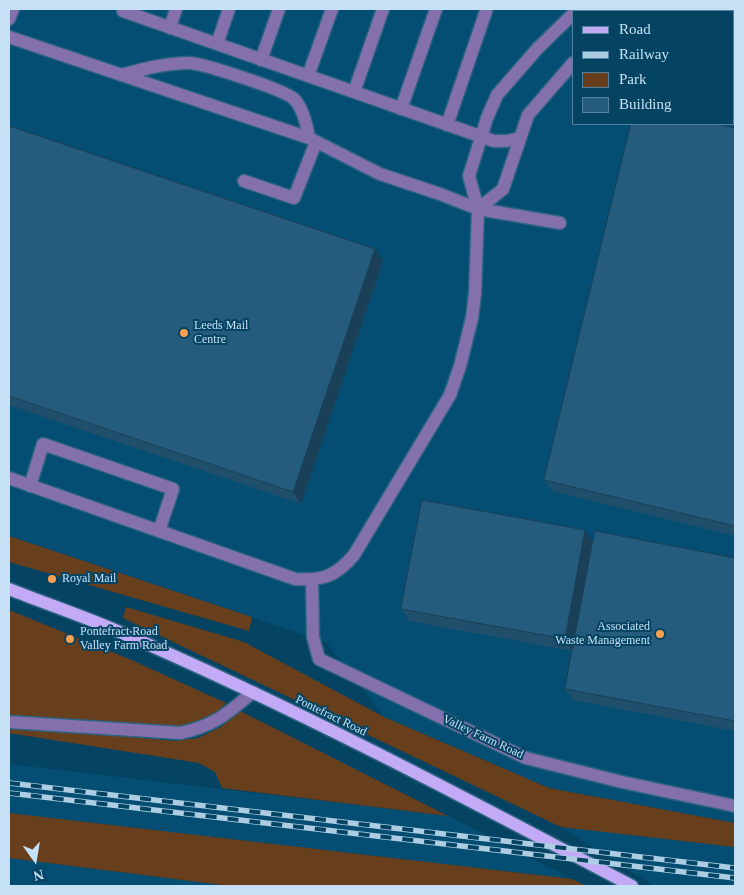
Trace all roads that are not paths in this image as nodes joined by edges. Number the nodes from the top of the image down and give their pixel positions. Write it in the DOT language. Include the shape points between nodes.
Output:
graph roads {
  1 [pos="12,9"];
  2 [pos="124,9"];
  3 [pos="176,9"];
  4 [pos="229,9"];
  5 [pos="279,9"];
  6 [pos="332,9"];
  7 [pos="383,9"];
  8 [pos="436,9"];
  9 [pos="486,11"];
  10 [pos="9,19"];
  11 [pos="570,21"];
  12 [pos="170,28"];
  13 [pos="9,37"];
  14 [pos="217,44"];
  15 [pos="261,60"];
  16 [pos="570,67"];
  17 [pos="121,75"];
  18 [pos="308,76"];
  19 [pos="354,92"];
  20 [pos="401,109"];
  21 [pos="447,125"];
  22 [pos="481,137"];
  23 [pos="520,138"];
  24 [pos="312,140"];
  25 [pos="244,182"];
  26 [pos="478,209"];
  27 [pos="560,223"];
  28 [pos="9,478"];
  29 [pos="30,486"];
  30 [pos="159,531"];
  31 [pos="312,580"];
  32 [pos="9,590"];
  33 [pos="253,692"];
  34 [pos="9,722"];
  35 [pos="735,806"];
  36 [pos="632,886"];
  1 -- 10 [label="lane"];
  2 -- 12 [label="lane"];
  3 -- 12 [label="lane"];
  4 -- 14 [label="lane"];
  5 -- 15 [label="lane"];
  6 -- 18 [label="lane"];
  7 -- 19 [label="lane"];
  8 -- 20 [label="lane"];
  9 -- 21 [label="lane"];
  11 -- 22 [label="lane" via="538,48 497,95"];
  12 -- 14 [label="lane"];
  13 -- 17 [label="lane"];
  14 -- 15 [label="lane"];
  15 -- 18 [label="lane"];
  16 -- 23 [label="lane" via="528,115"];
  17 -- 24 [label="lane"];
  17 -- 24 [label="lane" via="161,65 191,63 266,84 294,99"];
  18 -- 19 [label="lane"];
  19 -- 20 [label="lane"];
  20 -- 21 [label="lane"];
  21 -- 22 [label="lane"];
  22 -- 23 [label="lane" via="494,141"];
  22 -- 26 [label="lane" via="469,176"];
  23 -- 26 [label="lane" via="503,189"];
  24 -- 25 [label="lane" via="294,198"];
  24 -- 26 [label="lane" via="380,174"];
  26 -- 27 [label="lane"];
  26 -- 31 [label="lane" via="472,318 450,394 354,555 329,577"];
  28 -- 29 [label="lane"];
  29 -- 30 [label="lane"];
  29 -- 30 [label="lane" via="42,444 173,489"];
  30 -- 31 [label="lane" via="295,579"];
  31 -- 35 [label="lane, Valley Farm Road" via="313,638 319,659 526,758"];
  32 -- 33 [label="main road, Pontefract Road" via="113,630"];
  33 -- 34 [label="lane" via="222,717 199,729 180,733"];
  33 -- 36 [label="main road, Pontefract Road"];
}
